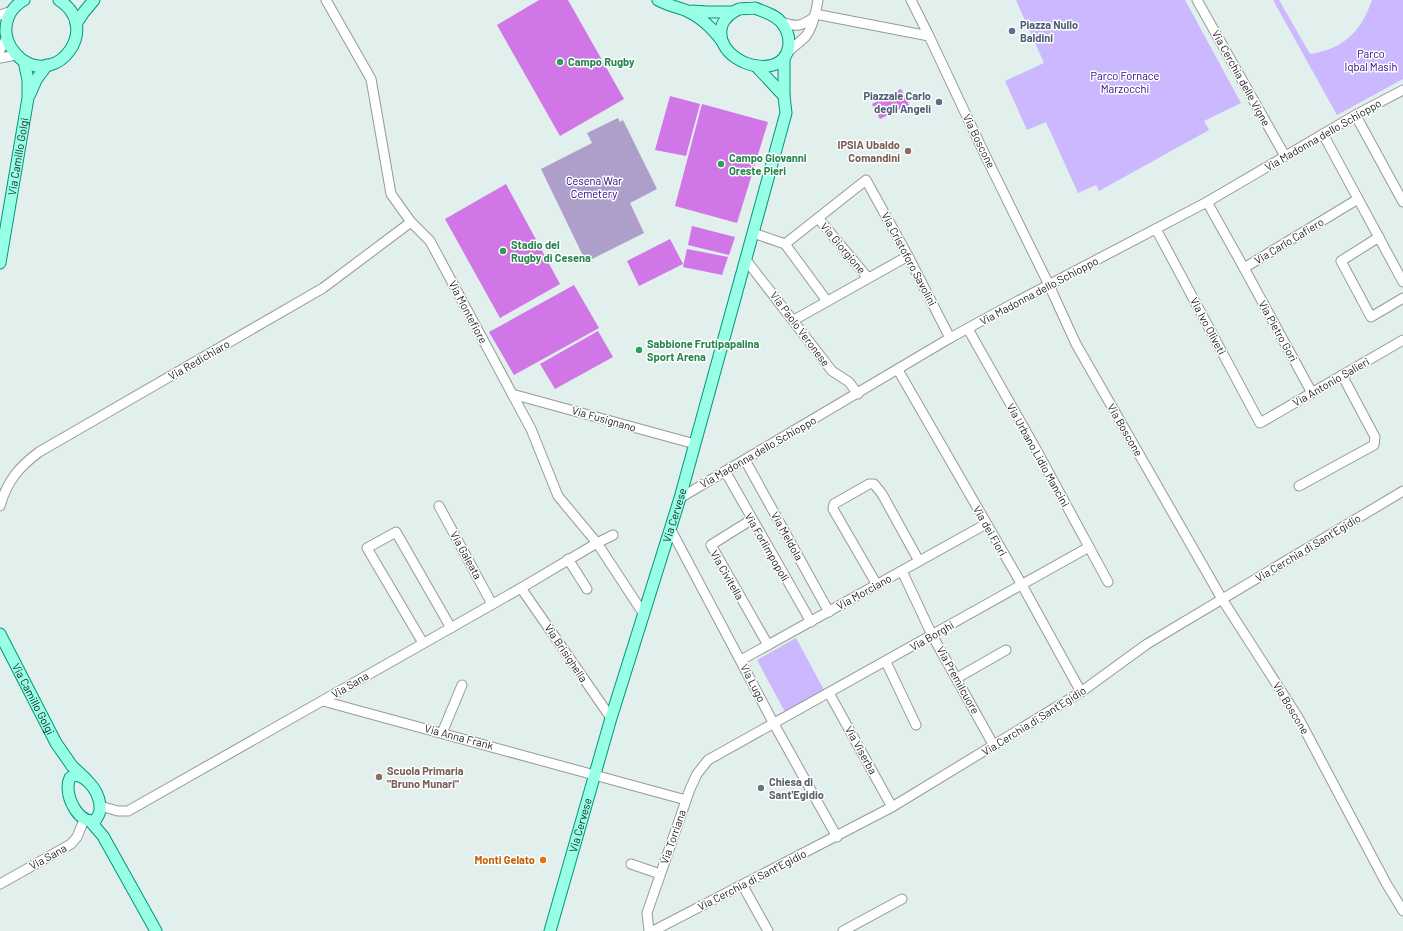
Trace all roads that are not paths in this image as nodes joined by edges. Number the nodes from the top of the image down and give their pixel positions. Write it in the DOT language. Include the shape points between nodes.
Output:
graph roads {
  1 [pos="24,0"];
  2 [pos="94,0"];
  3 [pos="326,0"];
  4 [pos="658,0"];
  5 [pos="818,0"];
  6 [pos="911,0"];
  7 [pos="1197,0"];
  8 [pos="63,3"];
  9 [pos="685,10"];
  10 [pos="12,11"];
  11 [pos="733,12"];
  12 [pos="0,15"];
  13 [pos="814,16"];
  14 [pos="781,22"];
  15 [pos="76,24"];
  16 [pos="4,30"];
  17 [pos="929,36"];
  18 [pos="722,41"];
  19 [pos="0,50"];
  20 [pos="786,55"];
  21 [pos="0,58"];
  22 [pos="20,58"];
  23 [pos="48,65"];
  24 [pos="756,66"];
  25 [pos="1403,90"];
  26 [pos="784,96"];
  27 [pos="28,98"];
  28 [pos="1356,116"];
  29 [pos="1323,134"];
  30 [pos="1285,156"];
  31 [pos="1358,199"];
  32 [pos="1206,202"];
  33 [pos="1403,202"];
  34 [pos="818,218"];
  35 [pos="411,222"];
  36 [pos="1156,230"];
  37 [pos="753,233"];
  38 [pos="1379,237"];
  39 [pos="786,244"];
  40 [pos="908,256"];
  41 [pos="746,260"];
  42 [pos="0,263"];
  43 [pos="1244,268"];
  44 [pos="868,278"];
  45 [pos="1403,282"];
  46 [pos="1050,285"];
  47 [pos="1403,298"];
  48 [pos="827,301"];
  49 [pos="794,320"];
  50 [pos="968,329"];
  51 [pos="950,338"];
  52 [pos="1403,340"];
  53 [pos="898,370"];
  54 [pos="1342,375"];
  55 [pos="1312,393"];
  56 [pos="512,394"];
  57 [pos="858,394"];
  58 [pos="1260,423"];
  59 [pos="695,444"];
  60 [pos="745,460"];
  61 [pos="724,471"];
  62 [pos="1298,486"];
  63 [pos="1403,491"];
  64 [pos="680,498"];
  65 [pos="0,506"];
  66 [pos="439,506"];
  67 [pos="751,520"];
  68 [pos="986,524"];
  69 [pos="670,528"];
  70 [pos="613,535"];
  71 [pos="597,543"];
  72 [pos="1089,547"];
  73 [pos="568,560"];
  74 [pos="919,561"];
  75 [pos="902,571"];
  76 [pos="1108,582"];
  77 [pos="877,585"];
  78 [pos="1022,585"];
  79 [pos="521,588"];
  80 [pos="586,589"];
  81 [pos="1222,599"];
  82 [pos="492,604"];
  83 [pos="829,612"];
  84 [pos="643,613"];
  85 [pos="811,622"];
  86 [pos="451,628"];
  87 [pos="0,634"];
  88 [pos="932,635"];
  89 [pos="423,643"];
  90 [pos="768,645"];
  91 [pos="1006,650"];
  92 [pos="741,660"];
  93 [pos="886,662"];
  94 [pos="957,678"];
  95 [pos="462,685"];
  96 [pos="1081,692"];
  97 [pos="829,693"];
  98 [pos="323,701"];
  99 [pos="611,718"];
  100 [pos="774,724"];
  101 [pos="916,725"];
  102 [pos="442,732"];
  103 [pos="56,743"];
  104 [pos="994,746"];
  105 [pos="595,775"];
  106 [pos="86,779"];
  107 [pos="68,787"];
  108 [pos="686,800"];
  109 [pos="892,807"];
  110 [pos="93,816"];
  111 [pos="837,837"];
  112 [pos="632,864"];
  113 [pos="660,874"];
  114 [pos="0,884"];
  115 [pos="743,886"];
  116 [pos="902,899"];
  117 [pos="1403,911"];
  118 [pos="156,931"];
  119 [pos="550,931"];
  120 [pos="649,931"];
  121 [pos="653,931"];
  122 [pos="768,931"];
  123 [pos="843,931"];
  1 -- 10 [label="main road"];
  2 -- 8 [label="main road" via="79,5"];
  2 -- 15 [label="main road"];
  3 -- 35 [label="street, Via Montefiore" via="371,79 391,194"];
  4 -- 9 [label="main road"];
  5 -- 13 [label="street"];
  6 -- 17 [label="street, Via Boscone"];
  7 -- 30 [label="street, Via Cerchia delle Vigne"];
  8 -- 15 [label="main road" via="73,14"];
  9 -- 11 [label="main road"];
  9 -- 18 [label="main road" via="701,18"];
  10 -- 12 [label="street"];
  10 -- 16 [label="main road"];
  11 -- 14 [label="main road" via="755,8 769,13"];
  11 -- 18 [label="main road" via="724,20 721,30"];
  13 -- 14 [label="street" via="804,24 793,26"];
  13 -- 17 [label="street"];
  13 -- 20 [label="street" via="808,33"];
  14 -- 20 [label="main road" via="790,44"];
  15 -- 23 [label="main road" via="77,32 72,47 62,59"];
  16 -- 19 [label="street"];
  16 -- 22 [label="main road, Via Camillo Golgi" via="10,47"];
  17 -- 46 [label="street, Via Boscone"];
  18 -- 24 [label="main road" via="734,57"];
  20 -- 24 [label="main road" via="774,65"];
  20 -- 26 [label="main road, Via Cervese"];
  21 -- 22 [label="street"];
  22 -- 23 [label="main road" via="35,65"];
  22 -- 27 [label="main road, Via Camillo Golgi" via="28,80"];
  23 -- 27 [label="main road, Via Camillo Golgi" via="36,80"];
  24 -- 26 [label="main road"];
  25 -- 28 [label="street, Via Madonna dello Schioppo"];
  26 -- 37 [label="main road, Via Cervese" via="786,113"];
  27 -- 42 [label="main road, Via Camillo Golgi"];
  28 -- 29 [label="street, Via Madonna dello Schioppo"];
  28 -- 33 [label="street"];
  29 -- 30 [label="street, Via Madonna dello Schioppo"];
  29 -- 31 [label="street"];
  30 -- 32 [label="street, Via Madonna dello Schioppo"];
  31 -- 38 [label="street"];
  31 -- 43 [label="street, Via Carlo Cafiero"];
  32 -- 36 [label="street, Via Madonna dello Schioppo"];
  32 -- 43 [label="street, Via Carlo Cafiero"];
  34 -- 39 [label="street"];
  34 -- 40 [label="street, Via Cristoforo Savolini" via="866,180"];
  34 -- 44 [label="street, Via Giorgione"];
  35 -- 56 [label="street, Via Montefiore" via="430,241"];
  35 -- 65 [label="street, Via Redichiaro" via="323,288 39,452 18,470 6,489"];
  36 -- 46 [label="street, Via Madonna dello Schioppo"];
  36 -- 58 [label="street, Via Ivo Oliveti"];
  37 -- 39 [label="street"];
  37 -- 41 [label="main road, Via Cervese"];
  38 -- 45 [label="street"];
  38 -- 47 [label="street" via="1341,261 1372,317"];
  39 -- 48 [label="street"];
  40 -- 44 [label="street"];
  40 -- 51 [label="street, Via Cristoforo Savolini"];
  41 -- 49 [label="street, Via Paolo Veronese"];
  41 -- 59 [label="main road, Via Cervese"];
  43 -- 55 [label="street, Via Pietro Gori"];
  44 -- 48 [label="street"];
  46 -- 50 [label="street, Via Madonna dello Schioppo"];
  46 -- 81 [label="street, Via Boscone" via="1076,344"];
  48 -- 49 [label="street"];
  49 -- 57 [label="street, Via Paolo Veronese" via="832,372 849,382"];
  50 -- 51 [label="street, Via Madonna dello Schioppo"];
  50 -- 72 [label="street, Via Urbano Lidio Mancini"];
  51 -- 53 [label="street, Via Madonna dello Schioppo"];
  52 -- 54 [label="street, Via Antonio Salieri"];
  53 -- 57 [label="street, Via Madonna dello Schioppo"];
  53 -- 68 [label="street, Via dei Fiori"];
  54 -- 55 [label="street, Via Antonio Salieri"];
  54 -- 62 [label="street" via="1375,437 1374,445"];
  55 -- 58 [label="street, Via Antonio Salieri"];
  56 -- 59 [label="street, Via Fusignano"];
  56 -- 71 [label="street, Via Montefiore" via="531,429 558,496"];
  57 -- 60 [label="street, Via Madonna dello Schioppo"];
  59 -- 64 [label="main road, Via Cervese"];
  60 -- 61 [label="street, Via Madonna dello Schioppo"];
  60 -- 83 [label="street, Via Meldola"];
  61 -- 64 [label="street, Via Madonna dello Schioppo"];
  61 -- 67 [label="street, Via Forlimpopoli"];
  63 -- 81 [label="street, Via Cerchia di Sant'Egidio"];
  64 -- 69 [label="main road, Via Cervese"];
  66 -- 82 [label="street, Via Galeata"];
  67 -- 85 [label="street, Via Forlimpopoli"];
  67 -- 90 [label="street, Via Civitella" via="711,545"];
  68 -- 74 [label="street, Via Morciano"];
  68 -- 78 [label="street, Via dei Fiori"];
  69 -- 84 [label="main road, Via Cervese"];
  69 -- 92 [label="street, Via Lugo"];
  70 -- 71 [label="street, Via Sana"];
  71 -- 73 [label="street, Via Sana"];
  71 -- 84 [label="street, Via Montefiore"];
  72 -- 76 [label="street, Via Urbano Lidio Mancini"];
  72 -- 78 [label="street, Via Borghi"];
  73 -- 79 [label="street, Via Sana"];
  73 -- 80 [label="street"];
  74 -- 75 [label="street, Via Morciano"];
  74 -- 77 [label="street" via="874,484 869,484 839,500 834,504 834,509"];
  75 -- 77 [label="street, Via Morciano"];
  75 -- 88 [label="street, Via Premilcuore"];
  77 -- 83 [label="street, Via Morciano"];
  78 -- 88 [label="street, Via Borghi"];
  78 -- 96 [label="street, Via dei Fiori"];
  79 -- 82 [label="street, Via Sana"];
  79 -- 99 [label="street, Via Brisighella"];
  81 -- 96 [label="street, Via Cerchia di Sant'Egidio" via="1147,644"];
  81 -- 117 [label="street, Via Boscone" via="1299,719"];
  82 -- 86 [label="street, Via Sana"];
  83 -- 85 [label="street, Via Morciano"];
  84 -- 99 [label="main road, Via Cervese"];
  85 -- 90 [label="street, Via Morciano"];
  86 -- 89 [label="street, Via Sana"];
  86 -- 89 [label="street" via="396,532 367,548"];
  87 -- 103 [label="main road, Via Camillo Golgi"];
  88 -- 93 [label="street, Via Borghi"];
  88 -- 94 [label="street, Via Premilcuore"];
  89 -- 98 [label="street, Via Sana"];
  90 -- 92 [label="street, Via Morciano"];
  91 -- 94 [label="street"];
  92 -- 100 [label="street, Via Lugo"];
  93 -- 97 [label="street, Via Borghi"];
  93 -- 101 [label="street"];
  94 -- 104 [label="street, Via Premilcuore"];
  95 -- 102 [label="street"];
  96 -- 104 [label="street, Via Cerchia di Sant'Egidio"];
  97 -- 100 [label="street, Via Borghi"];
  97 -- 109 [label="street, Via Viserba"];
  98 -- 102 [label="street, Via Anna Frank"];
  98 -- 110 [label="street, Via Sana" via="128,811"];
  99 -- 105 [label="main road, Via Cervese"];
  100 -- 108 [label="street, Via Torriana" via="708,760 697,774"];
  100 -- 111 [label="street, Via Lugo"];
  102 -- 105 [label="street, Via Anna Frank"];
  103 -- 106 [label="main road, Via Camillo Golgi" via="72,766"];
  103 -- 107 [label="main road, Via Camillo Golgi"];
  104 -- 109 [label="street, Via Cerchia di Sant'Egidio"];
  105 -- 108 [label="street, Via Anna Frank"];
  105 -- 119 [label="main road, Via Cervese"];
  106 -- 107 [label="main road" via="74,775 70,778"];
  106 -- 110 [label="main road, Via Camillo Golgi" via="97,796"];
  107 -- 110 [label="main road, Via Camillo Golgi" via="74,808"];
  108 -- 113 [label="street, Via Torriana"];
  109 -- 111 [label="street, Via Cerchia di Sant'Egidio"];
  110 -- 114 [label="street, Via Sana" via="71,844"];
  110 -- 118 [label="main road"];
  111 -- 115 [label="street, Via Cerchia di Sant'Egidio"];
  112 -- 113 [label="street, Via Torriana"];
  113 -- 120 [label="street, Via Torriana" via="647,912"];
  115 -- 121 [label="street, Via Cerchia di Sant'Egidio"];
  115 -- 122 [label="street"];
  116 -- 123 [label="street"];
}
